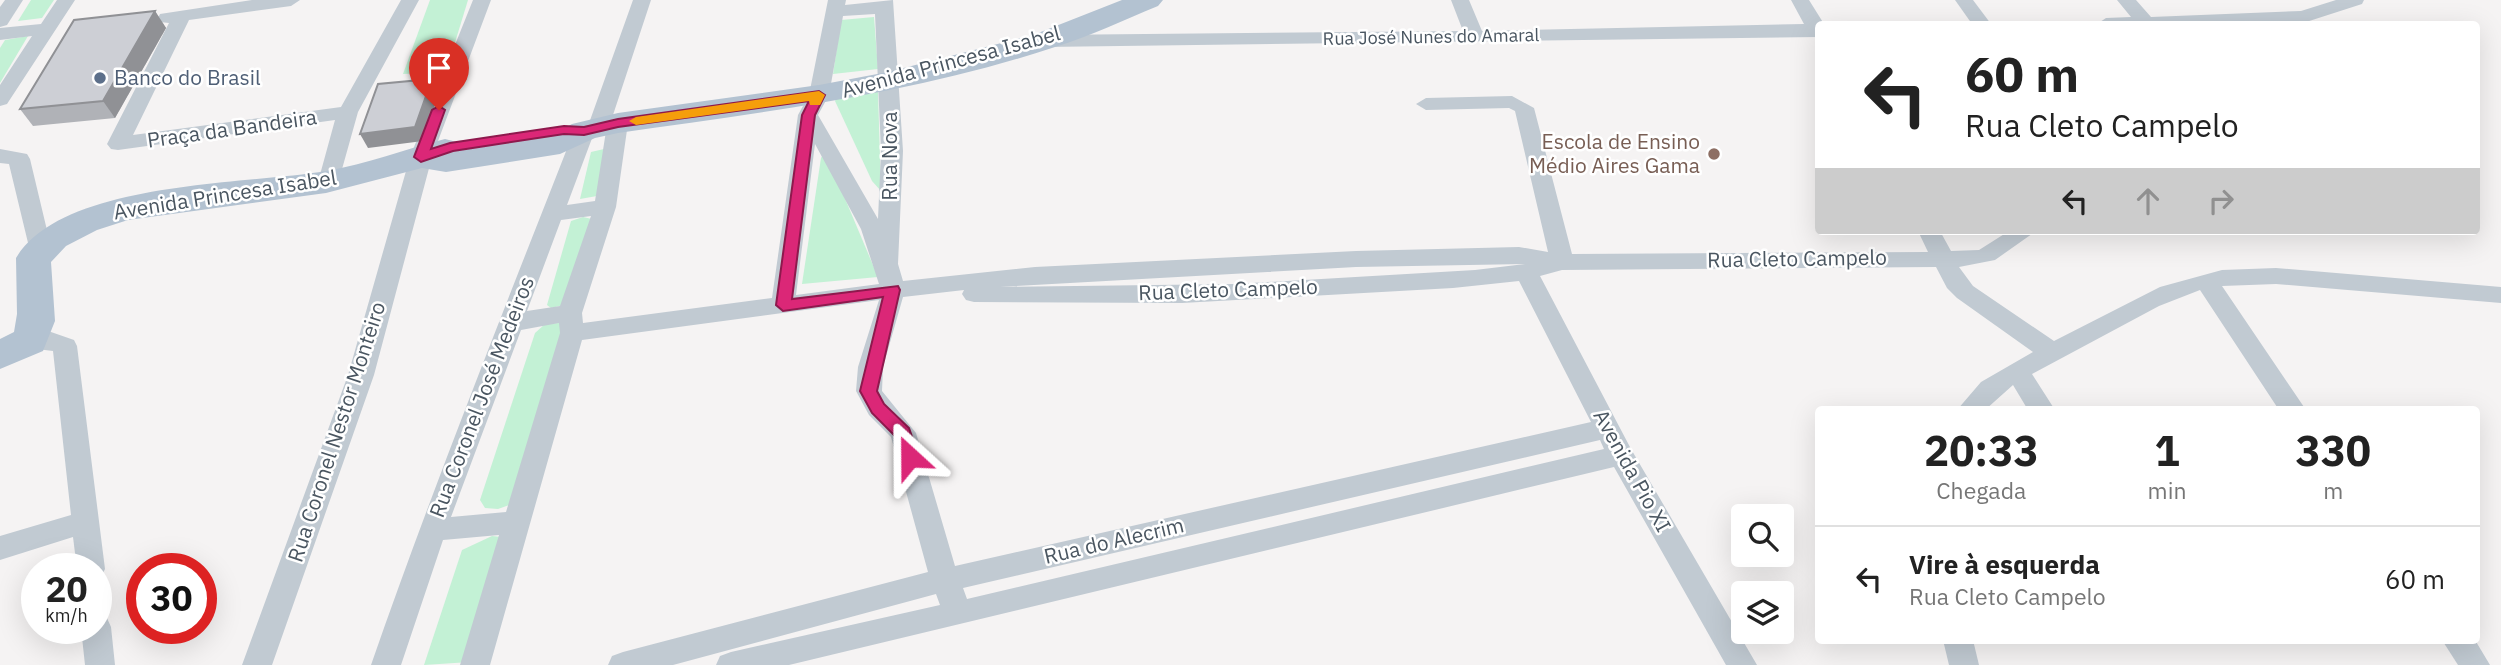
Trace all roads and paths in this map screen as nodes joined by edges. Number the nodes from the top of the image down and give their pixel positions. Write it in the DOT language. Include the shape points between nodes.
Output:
graph roads {
  1 [pos="14,0"];
  2 [pos="66,0"];
  3 [pos="290,0"];
  4 [pos="410,0"];
  5 [pos="482,0"];
  6 [pos="642,0"];
  7 [pos="1148,0"];
  8 [pos="1460,0"];
  9 [pos="1800,0"];
  10 [pos="1964,0"];
  11 [pos="2126,0"];
  12 [pos="2279,0"];
  13 [pos="2355,0"];
  14 [pos="884,4"];
  15 [pos="836,6"];
  16 [pos="182,16"];
  17 [pos="2303,17"];
  18 [pos="0,21"];
  19 [pos="142,21"];
  20 [pos="1979,21"];
  21 [pos="2145,21"];
  22 [pos="2199,21"];
  23 [pos="1815,24"];
  24 [pos="48,29"];
  25 [pos="1815,29"];
  26 [pos="0,34"];
  27 [pos="1475,37"];
  28 [pos="1044,41"];
  29 [pos="890,81"];
  30 [pos="447,87"];
  31 [pos="421,90"];
  32 [pos="382,95"];
  33 [pos="0,100"];
  34 [pos="1426,104"];
  35 [pos="352,105"];
  36 [pos="814,105"];
  37 [pos="600,128"];
  38 [pos="0,156"];
  39 [pos="421,157"];
  40 [pos="328,182"];
  41 [pos="605,207"];
  42 [pos="551,214"];
  43 [pos="1931,235"];
  44 [pos="2019,235"];
  45 [pos="40,247"];
  46 [pos="1944,258"];
  47 [pos="1562,262"];
  48 [pos="1527,274"];
  49 [pos="890,280"];
  50 [pos="2206,281"];
  51 [pos="2501,295"];
  52 [pos="783,305"];
  53 [pos="509,323"];
  54 [pos="571,323"];
  55 [pos="15,348"];
  56 [pos="2053,353"];
  57 [pos="2017,370"];
  58 [pos="1973,406"];
  59 [pos="2040,406"];
  60 [pos="2290,406"];
  61 [pos="1607,428"];
  62 [pos="1621,455"];
  63 [pos="1335,489"];
  64 [pos="1352,520"];
  65 [pos="86,522"];
  66 [pos="517,522"];
  67 [pos="432,530"];
  68 [pos="0,548"];
  69 [pos="89,553"];
  70 [pos="945,580"];
  71 [pos="958,614"];
  72 [pos="98,644"];
  73 [pos="1959,644"];
  74 [pos="2460,644"];
  75 [pos="100,665"];
  76 [pos="257,665"];
  77 [pos="386,665"];
  78 [pos="475,665"];
  79 [pos="623,665"];
  80 [pos="731,665"];
  81 [pos="1742,665"];
  82 [pos="1964,665"];
  83 [pos="2475,665"];
  1 -- 18 [label="street"];
  2 -- 24 [label="street"];
  3 -- 16 [label="street"];
  4 -- 35 [label="street"];
  5 -- 30 [label="street, Rua Coronel Nestor Monteiro"];
  6 -- 37 [label="street"];
  7 -- 28 [label="main road, Avenida Princesa Isabel"];
  8 -- 27 [label="street"];
  9 -- 23 [label="street"];
  10 -- 20 [label="street"];
  11 -- 21 [label="street"];
  12 -- 17 [label="street"];
  13 -- 17 [label="street"];
  14 -- 15 [label="street"];
  14 -- 29 [label="street, Rua Nova"];
  15 -- 36 [label="street"];
  16 -- 19 [label="street"];
  16 -- 35 [label="street, Praça da Bandeira" via="118,142"];
  17 -- 22 [label="street"];
  24 -- 26 [label="street"];
  24 -- 33 [label="street"];
  25 -- 27 [label="street, Rua José Nunes do Amaral"];
  27 -- 28 [label="street, Rua José Nunes do Amaral"];
  28 -- 29 [label="main road, Avenida Princesa Isabel"];
  29 -- 36 [label="main road, Avenida Princesa Isabel"];
  29 -- 49 [label="street, Rua Nova"];
  30 -- 31 [label="street"];
  30 -- 39 [label="street, Rua Coronel Nestor Monteiro"];
  32 -- 35 [label="street, Praça da Bandeira"];
  34 -- 47 [label="street" via="1512,102 1524,108"];
  35 -- 40 [label="street"];
  36 -- 37 [label="main road, Avenida Princesa Isabel"];
  36 -- 49 [label="street, Rua Nova"];
  36 -- 52 [label="street"];
  37 -- 39 [label="main road, Avenida Princesa Isabel" via="560,144 446,162"];
  37 -- 41 [label="street"];
  37 -- 42 [label="street, Rua Coronel José Medeiros"];
  38 -- 45 [label="street" via="19,159"];
  39 -- 40 [label="main road, Avenida Princesa Isabel"];
  39 -- 76 [label="street, Rua Coronel Nestor Monteiro" via="361,375"];
  40 -- 45 [label="main road, Avenida Princesa Isabel" via="99,215 68,227"];
  41 -- 42 [label="street"];
  41 -- 54 [label="street"];
  42 -- 53 [label="street, Rua Coronel José Medeiros"];
  43 -- 46 [label="street"];
  44 -- 46 [label="street, Rua Cleto Campelo" via="1987,255"];
  45 -- 55 [label="main road" via="32,261 36,323"];
  46 -- 47 [label="street, Rua Cleto Campelo"];
  46 -- 56 [label="street" via="1965,292"];
  47 -- 48 [label="street, Rua Cleto Campelo"];
  47 -- 49 [label="street, Rua Cleto Campelo" via="1519,255 1356,259"];
  48 -- 49 [label="street, Rua Cleto Campelo" via="1334,287 1050,296"];
  48 -- 61 [label="street, Avenida Pio XI"];
  49 -- 52 [label="street, Rua Cleto Campelo"];
  49 -- 70 [label="street, Rua Nova" via="869,391 878,408 903,433"];
  50 -- 51 [label="street" via="2298,278"];
  50 -- 56 [label="street" via="2166,293"];
  50 -- 60 [label="street"];
  52 -- 54 [label="street, Rua Cleto Campelo"];
  53 -- 54 [label="street, Rua Cleto Campelo"];
  53 -- 67 [label="street, Rua Coronel José Medeiros"];
  54 -- 66 [label="street"];
  55 -- 65 [label="street" via="51,341 65,346"];
  56 -- 57 [label="street"];
  57 -- 58 [label="street"];
  57 -- 59 [label="street"];
  61 -- 62 [label="street, Avenida Pio XI"];
  61 -- 63 [label="street, Rua do Alecrim"];
  62 -- 64 [label="street, Rua do Alecrim"];
  62 -- 81 [label="street, Avenida Pio XI"];
  63 -- 64 [label="street"];
  63 -- 70 [label="street, Rua do Alecrim"];
  64 -- 71 [label="street, Rua do Alecrim"];
  65 -- 68 [label="street"];
  65 -- 69 [label="street"];
  66 -- 67 [label="street"];
  66 -- 78 [label="street"];
  67 -- 77 [label="street, Rua Coronel José Medeiros"];
  70 -- 71 [label="street"];
  70 -- 79 [label="street, Rua do Alecrim"];
  71 -- 80 [label="street, Rua do Alecrim"];
  72 -- 75 [label="street"];
  73 -- 82 [label="street"];
  74 -- 83 [label="street"];
}
